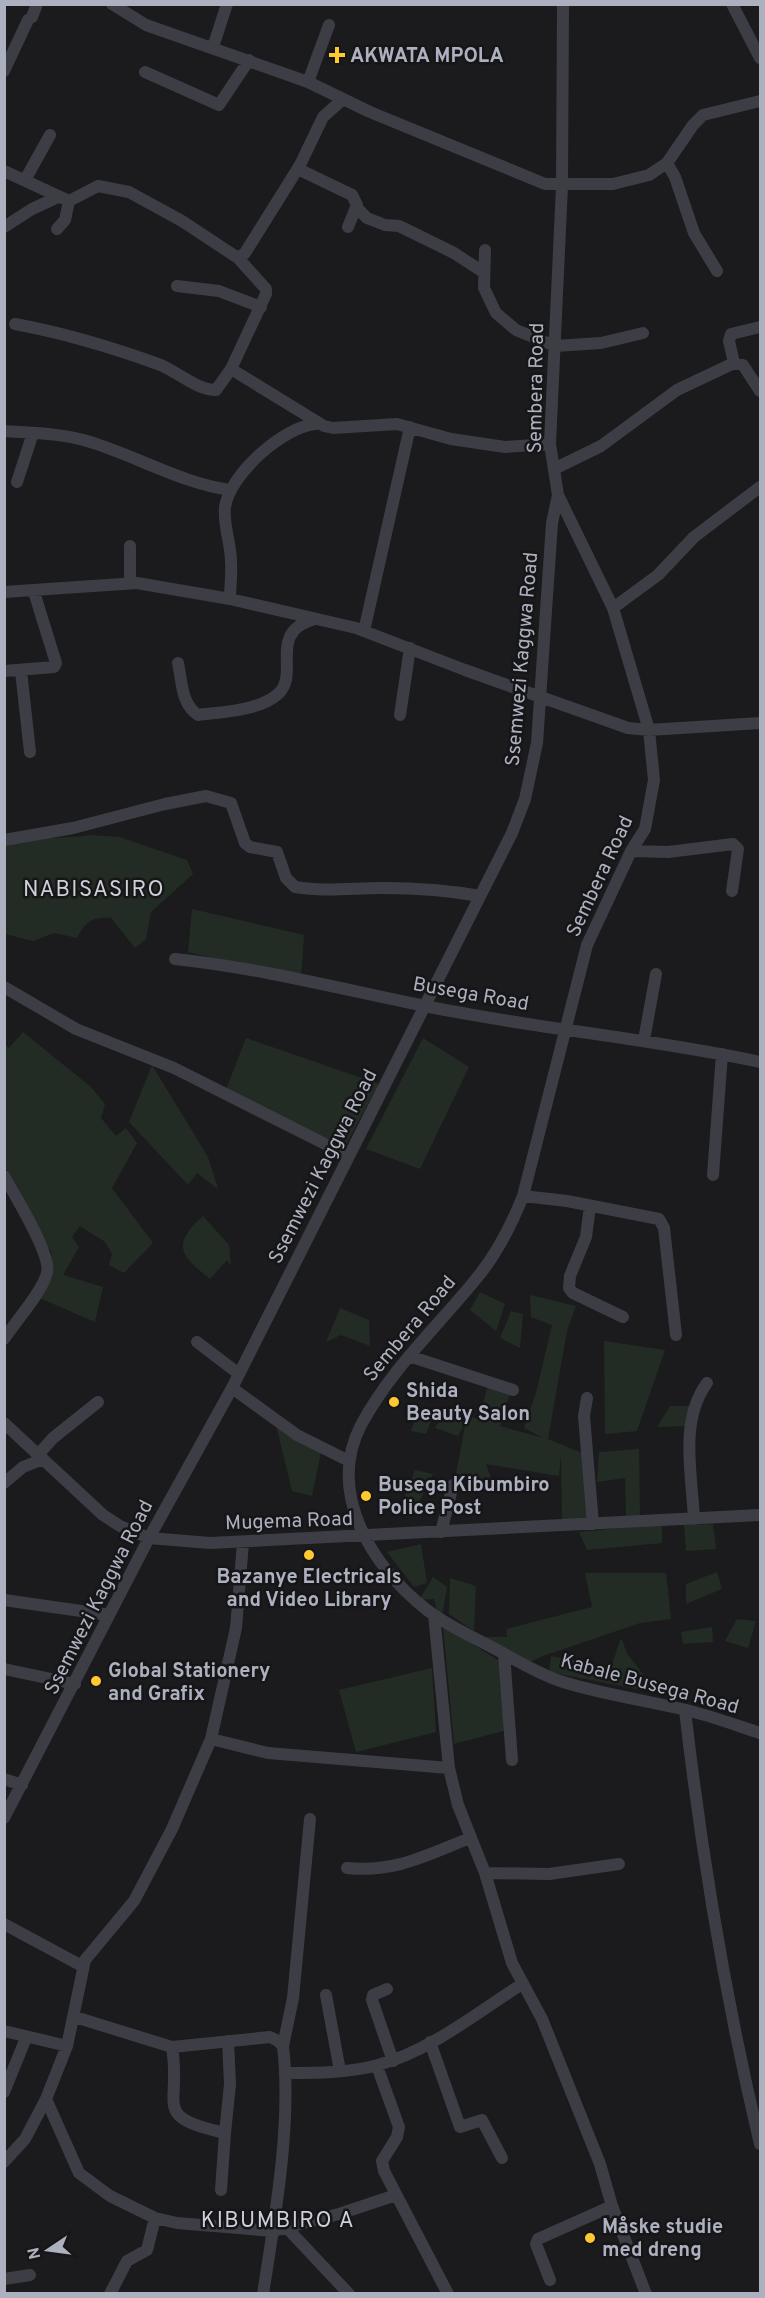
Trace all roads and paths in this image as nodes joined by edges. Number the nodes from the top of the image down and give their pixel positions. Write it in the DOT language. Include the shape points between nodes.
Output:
graph roads {
  1 [pos="37,4"];
  2 [pos="112,4"];
  3 [pos="227,4"];
  4 [pos="563,4"];
  5 [pos="732,4"];
  6 [pos="329,25"];
  7 [pos="213,47"];
  8 [pos="760,58"];
  9 [pos="249,60"];
  10 [pos="4,71"];
  11 [pos="145,72"];
  12 [pos="308,82"];
  13 [pos="342,100"];
  14 [pos="760,101"];
  15 [pos="51,135"];
  16 [pos="667,163"];
  17 [pos="298,169"];
  18 [pos="4,171"];
  19 [pos="25,180"];
  20 [pos="562,186"];
  21 [pos="64,199"];
  22 [pos="356,207"];
  23 [pos="4,227"];
  24 [pos="348,227"];
  25 [pos="57,230"];
  26 [pos="486,250"];
  27 [pos="238,258"];
  28 [pos="717,271"];
  29 [pos="483,272"];
  30 [pos="177,286"];
  31 [pos="261,307"];
  32 [pos="15,324"];
  33 [pos="760,327"];
  34 [pos="643,333"];
  35 [pos="555,346"];
  36 [pos="734,363"];
  37 [pos="231,369"];
  38 [pos="760,392"];
  39 [pos="316,424"];
  40 [pos="410,427"];
  41 [pos="4,431"];
  42 [pos="33,433"];
  43 [pos="550,444"];
  44 [pos="554,469"];
  45 [pos="17,482"];
  46 [pos="760,487"];
  47 [pos="230,490"];
  48 [pos="558,495"];
  49 [pos="130,546"];
  50 [pos="130,583"];
  51 [pos="4,592"];
  52 [pos="34,592"];
  53 [pos="230,599"];
  54 [pos="613,608"];
  55 [pos="316,619"];
  56 [pos="364,631"];
  57 [pos="410,648"];
  58 [pos="178,663"];
  59 [pos="4,671"];
  60 [pos="21,671"];
  61 [pos="540,698"];
  62 [pos="400,715"];
  63 [pos="760,723"];
  64 [pos="649,730"];
  65 [pos="30,752"];
  66 [pos="4,840"];
  67 [pos="631,851"];
  68 [pos="732,891"];
  69 [pos="480,896"];
  70 [pos="175,959"];
  71 [pos="656,974"];
  72 [pos="4,987"];
  73 [pos="425,1006"];
  74 [pos="566,1029"];
  75 [pos="644,1040"];
  76 [pos="722,1053"];
  77 [pos="760,1062"];
  78 [pos="348,1156"];
  79 [pos="713,1175"];
  80 [pos="4,1176"];
  81 [pos="523,1196"];
  82 [pos="590,1206"];
  83 [pos="623,1317"];
  84 [pos="676,1335"];
  85 [pos="4,1339"];
  86 [pos="197,1342"];
  87 [pos="409,1356"];
  88 [pos="239,1374"];
  89 [pos="707,1383"];
  90 [pos="232,1388"];
  91 [pos="513,1390"];
  92 [pos="587,1398"];
  93 [pos="98,1402"];
  94 [pos="4,1424"];
  95 [pos="39,1458"];
  96 [pos="349,1461"];
  97 [pos="4,1483"];
  98 [pos="453,1485"];
  99 [pos="760,1515"];
  100 [pos="694,1519"];
  101 [pos="593,1524"];
  102 [pos="441,1533"];
  103 [pos="364,1536"];
  104 [pos="148,1538"];
  105 [pos="243,1543"];
  106 [pos="4,1600"];
  107 [pos="109,1615"];
  108 [pos="434,1615"];
  109 [pos="504,1654"];
  110 [pos="4,1669"];
  111 [pos="75,1684"];
  112 [pos="685,1710"];
  113 [pos="760,1733"];
  114 [pos="211,1739"];
  115 [pos="512,1760"];
  116 [pos="449,1768"];
  117 [pos="4,1779"];
  118 [pos="22,1785"];
  119 [pos="4,1818"];
  120 [pos="310,1819"];
  121 [pos="470,1838"];
  122 [pos="619,1864"];
  123 [pos="348,1868"];
  124 [pos="485,1873"];
  125 [pos="4,1924"];
  126 [pos="82,1966"];
  127 [pos="522,1984"];
  128 [pos="387,1989"];
  129 [pos="326,1995"];
  130 [pos="75,2017"];
  131 [pos="4,2031"];
  132 [pos="26,2038"];
  133 [pos="228,2041"];
  134 [pos="430,2042"];
  135 [pos="67,2046"];
  136 [pos="283,2046"];
  137 [pos="172,2047"];
  138 [pos="393,2061"];
  139 [pos="377,2066"];
  140 [pos="340,2071"];
  141 [pos="286,2073"];
  142 [pos="4,2092"];
  143 [pos="46,2099"];
  144 [pos="225,2133"];
  145 [pos="760,2144"];
  146 [pos="502,2158"];
  147 [pos="4,2162"];
  148 [pos="221,2190"];
  149 [pos="396,2195"];
  150 [pos="612,2206"];
  151 [pos="155,2218"];
  152 [pos="287,2228"];
  153 [pos="273,2231"];
  154 [pos="30,2275"];
  155 [pos="4,2279"];
  156 [pos="550,2280"];
  157 [pos="110,2294"];
  158 [pos="263,2294"];
  159 [pos="349,2294"];
  160 [pos="448,2294"];
  161 [pos="646,2294"];
  1 -- 10 [label="street"];
  2 -- 7 [label="street" via="146,25"];
  3 -- 7 [label="street"];
  4 -- 20 [label="street, Sembera Road"];
  5 -- 8 [label="street"];
  6 -- 12 [label="street"];
  7 -- 9 [label="street"];
  9 -- 11 [label="street" via="219,105"];
  9 -- 12 [label="street"];
  12 -- 13 [label="street"];
  13 -- 17 [label="street" via="323,117"];
  13 -- 20 [label="street" via="545,184"];
  14 -- 16 [label="street" via="703,115"];
  15 -- 19 [label="street"];
  16 -- 20 [label="street" via="649,175 622,182"];
  16 -- 28 [label="street" via="694,232"];
  17 -- 22 [label="street" via="342,188 355,198"];
  17 -- 27 [label="street" via="246,253"];
  18 -- 19 [label="street"];
  19 -- 21 [label="street"];
  20 -- 35 [label="street, Sembera Road"];
  21 -- 23 [label="street" via="32,209"];
  21 -- 25 [label="street" via="65,220"];
  21 -- 27 [label="street" via="98,186 129,192"];
  22 -- 24 [label="street"];
  22 -- 29 [label="street" via="367,218 399,226"];
  26 -- 29 [label="street"];
  27 -- 31 [label="street" via="266,289"];
  29 -- 35 [label="street" via="484,288 496,314 516,330"];
  30 -- 31 [label="street" via="219,291"];
  31 -- 37 [label="street"];
  32 -- 37 [label="street" via="125,352 206,389 216,390"];
  33 -- 36 [label="street" via="731,334"];
  34 -- 35 [label="street" via="601,343"];
  35 -- 43 [label="street, Sembera Road"];
  36 -- 38 [label="street" via="743,365"];
  36 -- 44 [label="street" via="677,390 601,446"];
  37 -- 39 [label="street"];
  39 -- 40 [label="street" via="333,428 397,424"];
  39 -- 47 [label="street" via="294,428 274,442"];
  40 -- 43 [label="street" via="451,439 505,447"];
  40 -- 56 [label="street"];
  41 -- 42 [label="street"];
  42 -- 45 [label="street"];
  42 -- 47 [label="street" via="87,441 193,482"];
  43 -- 44 [label="street, Sembera Road"];
  44 -- 48 [label="street, Sembera Road"];
  46 -- 54 [label="street" via="694,537 658,574"];
  47 -- 53 [label="street" via="224,516 231,562"];
  48 -- 54 [label="street, Sembera Road"];
  48 -- 61 [label="street, Ssemwezi Kaggwa Road" via="552,523"];
  49 -- 50 [label="street"];
  50 -- 52 [label="street"];
  50 -- 53 [label="street"];
  51 -- 52 [label="street"];
  52 -- 60 [label="street" via="56,663 47,670"];
  53 -- 55 [label="street"];
  54 -- 64 [label="street, Sembera Road"];
  55 -- 56 [label="street"];
  55 -- 58 [label="street" via="294,629 288,644 284,685 263,704 198,715 189,710"];
  56 -- 57 [label="street"];
  57 -- 61 [label="street"];
  57 -- 62 [label="street"];
  59 -- 60 [label="street"];
  60 -- 65 [label="street"];
  61 -- 64 [label="street" via="628,728"];
  61 -- 69 [label="street, Ssemwezi Kaggwa Road" via="537,743 525,799"];
  63 -- 64 [label="street"];
  64 -- 67 [label="street, Sembera Road" via="652,800 645,829"];
  66 -- 69 [label="street" via="206,796 231,803 244,843 250,848 278,852 286,878 295,887 347,891 434,889"];
  67 -- 68 [label="street" via="668,852 733,844 738,849"];
  67 -- 74 [label="street, Sembera Road" via="587,945"];
  69 -- 73 [label="street, Ssemwezi Kaggwa Road"];
  70 -- 73 [label="street, Busega Road" via="233,966"];
  71 -- 75 [label="street"];
  72 -- 78 [label="street" via="76,1029 174,1068"];
  73 -- 74 [label="street, Busega Road"];
  73 -- 78 [label="street, Ssemwezi Kaggwa Road"];
  74 -- 75 [label="street, Busega Road"];
  74 -- 81 [label="street, Sembera Road"];
  75 -- 76 [label="street, Busega Road"];
  76 -- 77 [label="street, Busega Road"];
  76 -- 79 [label="street"];
  78 -- 88 [label="street, Ssemwezi Kaggwa Road"];
  80 -- 85 [label="street" via="48,1268 44,1281"];
  81 -- 82 [label="street"];
  81 -- 87 [label="street, Sembera Road" via="493,1256"];
  82 -- 83 [label="street" via="586,1237 568,1285 573,1293"];
  82 -- 84 [label="street" via="659,1219"];
  86 -- 88 [label="street"];
  87 -- 91 [label="street"];
  87 -- 96 [label="street, Sembera Road" via="360,1427"];
  88 -- 90 [label="street, Ssemwezi Kaggwa Road"];
  89 -- 100 [label="street" via="699,1394 690,1432"];
  90 -- 96 [label="street" via="297,1435"];
  90 -- 104 [label="street, Ssemwezi Kaggwa Road"];
  92 -- 101 [label="street" via="584,1416"];
  93 -- 95 [label="street" via="53,1438"];
  94 -- 95 [label="street, Mugema Road"];
  95 -- 97 [label="street"];
  95 -- 104 [label="street, Mugema Road" via="103,1515"];
  96 -- 103 [label="street, Sembera Road" via="351,1503"];
  98 -- 102 [label="street"];
  99 -- 100 [label="street, Mugema Road"];
  100 -- 101 [label="street, Mugema Road"];
  101 -- 102 [label="street, Mugema Road"];
  102 -- 103 [label="street, Mugema Road"];
  103 -- 105 [label="street, Mugema Road"];
  103 -- 108 [label="street, Kabale Busega Road" via="397,1580"];
  104 -- 105 [label="street, Mugema Road"];
  104 -- 107 [label="street, Ssemwezi Kaggwa Road"];
  105 -- 114 [label="street" via="236,1628"];
  106 -- 107 [label="street"];
  107 -- 111 [label="street, Ssemwezi Kaggwa Road"];
  108 -- 109 [label="street, Kabale Busega Road"];
  108 -- 116 [label="street"];
  109 -- 112 [label="street, Kabale Busega Road" via="563,1682"];
  109 -- 115 [label="street"];
  110 -- 111 [label="street"];
  111 -- 118 [label="street, Ssemwezi Kaggwa Road"];
  112 -- 113 [label="street, Kabale Busega Road"];
  112 -- 145 [label="street" via="723,1979"];
  114 -- 116 [label="street" via="268,1753"];
  114 -- 126 [label="street" via="172,1829 134,1901"];
  116 -- 121 [label="street"];
  117 -- 118 [label="street"];
  118 -- 119 [label="street, Ssemwezi Kaggwa Road"];
  120 -- 136 [label="street" via="293,1998"];
  121 -- 123 [label="street" via="390,1868"];
  121 -- 124 [label="street"];
  122 -- 124 [label="street" via="549,1874"];
  124 -- 127 [label="street" via="505,1943"];
  125 -- 126 [label="street"];
  126 -- 130 [label="street"];
  127 -- 134 [label="street"];
  127 -- 150 [label="street" via="542,2019 600,2164"];
  128 -- 138 [label="street" via="373,1995 372,2000"];
  129 -- 140 [label="street"];
  130 -- 135 [label="street"];
  130 -- 137 [label="street"];
  131 -- 132 [label="street"];
  132 -- 135 [label="street"];
  132 -- 142 [label="street"];
  133 -- 136 [label="street" via="270,2037"];
  133 -- 137 [label="street"];
  133 -- 144 [label="street" via="230,2084"];
  134 -- 138 [label="street"];
  134 -- 146 [label="street" via="460,2127 482,2120"];
  135 -- 143 [label="street"];
  136 -- 141 [label="street"];
  137 -- 144 [label="street" via="175,2113 194,2125"];
  138 -- 139 [label="street"];
  139 -- 140 [label="street"];
  139 -- 149 [label="street" via="399,2127 382,2161"];
  140 -- 141 [label="street"];
  141 -- 153 [label="street"];
  143 -- 147 [label="street" via="25,2139"];
  143 -- 151 [label="street" via="79,2173 110,2196"];
  144 -- 148 [label="street"];
  149 -- 152 [label="street"];
  149 -- 160 [label="street"];
  150 -- 156 [label="street" via="537,2239"];
  150 -- 161 [label="street"];
  151 -- 153 [label="street"];
  151 -- 157 [label="street" via="147,2250 129,2258"];
  152 -- 153 [label="street"];
  152 -- 159 [label="street"];
  153 -- 158 [label="street"];
  154 -- 155 [label="street"];
}
